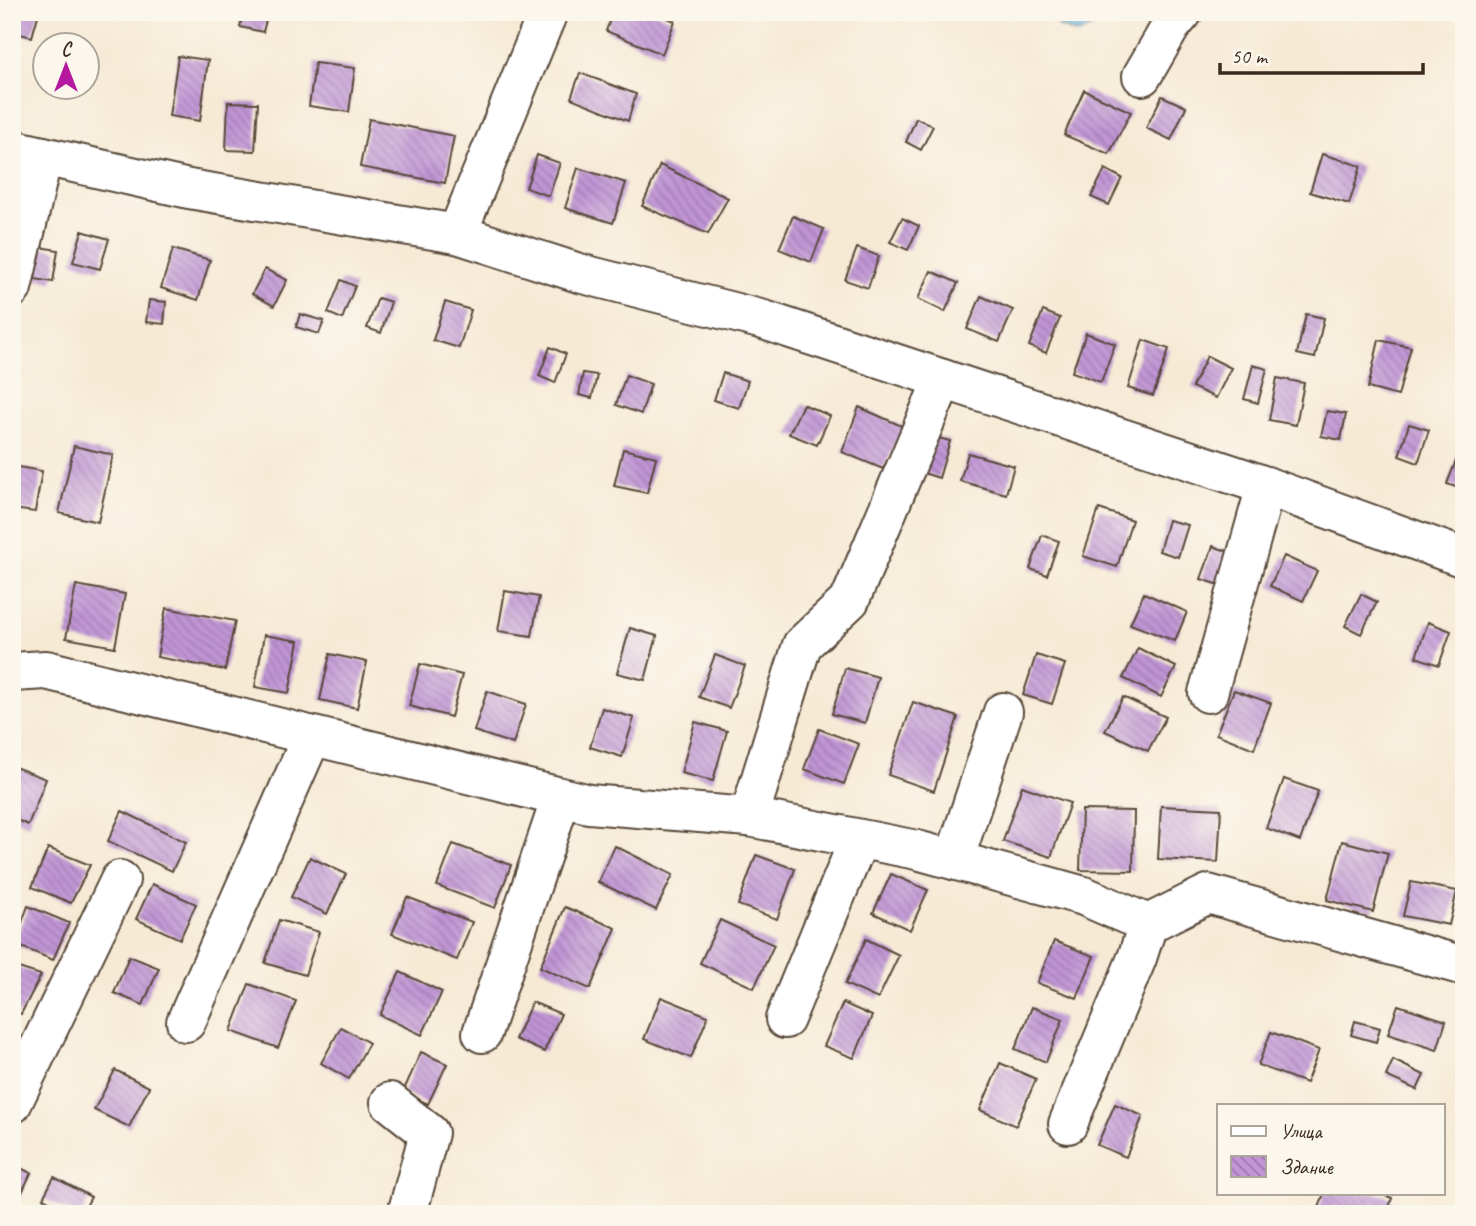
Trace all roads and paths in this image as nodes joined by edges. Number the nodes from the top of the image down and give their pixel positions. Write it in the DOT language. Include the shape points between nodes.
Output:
graph roads {
  1 [pos="548,12"];
  2 [pos="1183,12"];
  3 [pos="1142,76"];
  4 [pos="27,152"];
  5 [pos="457,234"];
  6 [pos="12,288"];
  7 [pos="943,379"];
  8 [pos="1266,486"];
  9 [pos="1464,558"];
  10 [pos="12,672"];
  11 [pos="1208,693"];
  12 [pos="1003,712"];
  13 [pos="312,736"];
  14 [pos="561,797"];
  15 [pos="749,817"];
  16 [pos="859,839"];
  17 [pos="954,860"];
  18 [pos="120,880"];
  19 [pos="1149,924"];
  20 [pos="1464,966"];
  21 [pos="785,1019"];
  22 [pos="186,1022"];
  23 [pos="482,1033"];
  24 [pos="390,1102"];
  25 [pos="12,1104"];
  26 [pos="1068,1124"];
  27 [pos="407,1214"];
  1 -- 5 [label="street"];
  2 -- 3 [label="street"];
  4 -- 5 [label="street" via="190,189"];
  4 -- 6 [label="street"];
  5 -- 7 [label="street" via="579,273 764,320"];
  7 -- 8 [label="street"];
  7 -- 15 [label="street" via="850,600 802,646"];
  8 -- 9 [label="street"];
  8 -- 11 [label="street"];
  10 -- 13 [label="street" via="46,670"];
  12 -- 17 [label="street"];
  13 -- 14 [label="street"];
  13 -- 22 [label="street"];
  14 -- 15 [label="street" via="589,804"];
  14 -- 23 [label="street"];
  15 -- 16 [label="street"];
  16 -- 17 [label="street"];
  16 -- 21 [label="street"];
  17 -- 19 [label="street" via="1084,896"];
  18 -- 25 [label="street"];
  19 -- 20 [label="street" via="1208,894"];
  19 -- 26 [label="street"];
  24 -- 27 [label="street" via="429,1133"];
}
